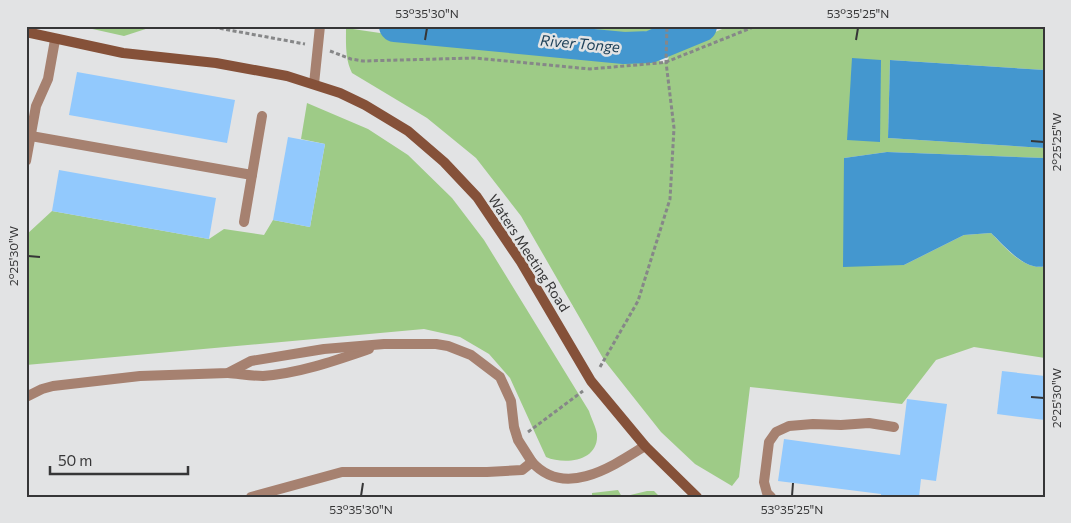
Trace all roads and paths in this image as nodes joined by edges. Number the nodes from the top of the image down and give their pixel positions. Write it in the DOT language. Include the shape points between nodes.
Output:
graph roads {
  1 [pos="207,26"];
  2 [pos="667,26"];
  3 [pos="756,26"];
  4 [pos="320,31"];
  5 [pos="26,32"];
  6 [pos="55,40"];
  7 [pos="318,47"];
  8 [pos="666,62"];
  9 [pos="314,84"];
  10 [pos="31,105"];
  11 [pos="262,116"];
  12 [pos="31,136"];
  13 [pos="26,161"];
  14 [pos="252,175"];
  15 [pos="244,222"];
  16 [pos="384,344"];
  17 [pos="228,372"];
  18 [pos="591,381"];
  19 [pos="581,393"];
  20 [pos="26,397"];
  21 [pos="894,427"];
  22 [pos="518,440"];
  23 [pos="645,446"];
  24 [pos="532,462"];
  25 [pos="251,497"];
  26 [pos="697,497"];
  27 [pos="771,497"];
  1 -- 7 [label="path"];
  2 -- 8 [label="path"];
  3 -- 8 [label="path"];
  4 -- 7 [label="street"];
  5 -- 6 [label="street, Waters Meeting Road"];
  6 -- 9 [label="street, Waters Meeting Road" via="123,53 253,69"];
  6 -- 10 [label="street" via="48,79"];
  7 -- 8 [label="path" via="363,61 475,58 590,69"];
  7 -- 9 [label="street"];
  8 -- 18 [label="path" via="674,128 670,199 638,300"];
  9 -- 18 [label="street, Waters Meeting Road" via="365,105 408,131 477,197 500,228"];
  10 -- 12 [label="street"];
  11 -- 14 [label="street"];
  12 -- 13 [label="street"];
  12 -- 14 [label="street"];
  14 -- 15 [label="street"];
  16 -- 17 [label="street" via="276,356 251,361"];
  16 -- 17 [label="street" via="290,372 263,376"];
  16 -- 22 [label="street" via="436,344 471,355 500,377 511,401"];
  17 -- 20 [label="street" via="140,376 53,386"];
  18 -- 23 [label="street, Waters Meeting Road"];
  19 -- 22 [label="path"];
  21 -- 27 [label="street" via="869,423 813,424 789,426 776,432 769,442 764,482"];
  22 -- 24 [label="street"];
  23 -- 24 [label="street" via="613,466 584,477 552,476 540,471"];
  23 -- 26 [label="street, Waters Meeting Road"];
  24 -- 25 [label="street" via="522,470 487,472 342,472"];
}
